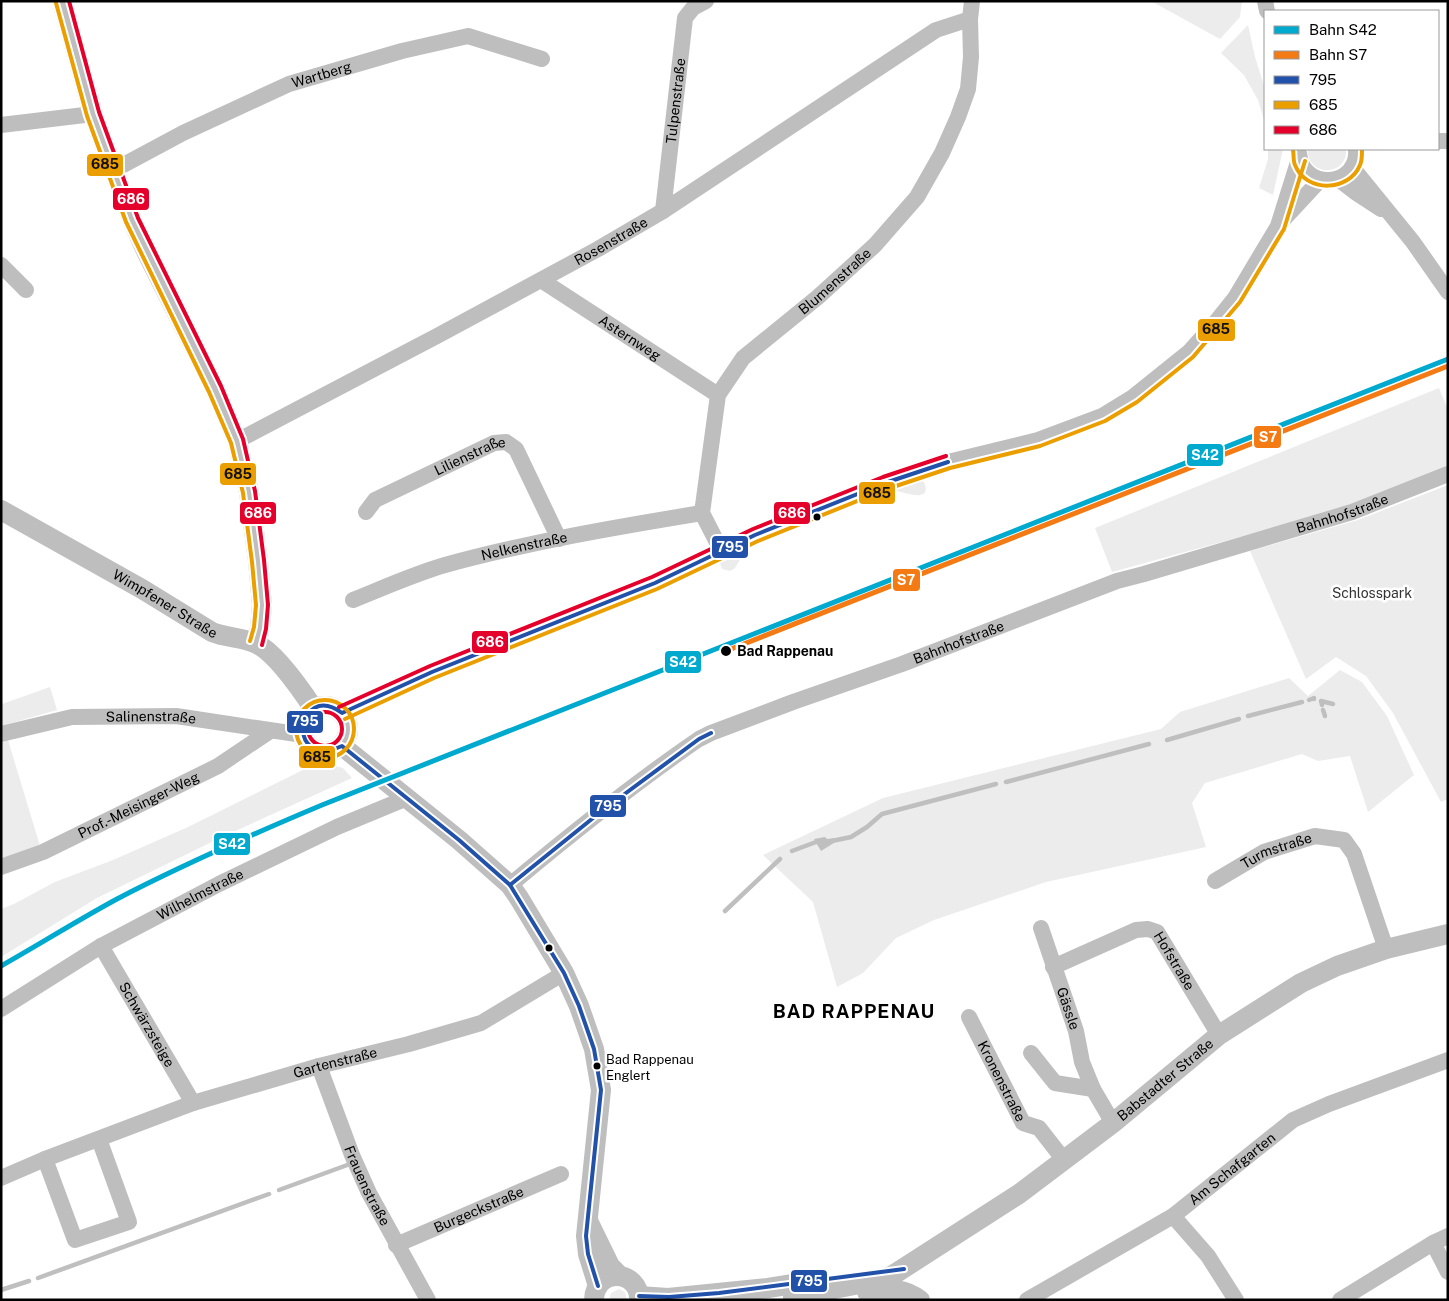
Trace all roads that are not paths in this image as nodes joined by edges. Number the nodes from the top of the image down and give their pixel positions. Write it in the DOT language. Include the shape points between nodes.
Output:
graph roads {
  1 [pos="62,1"];
  2 [pos="706,1"];
  3 [pos="972,1"];
  4 [pos="970,19"];
  5 [pos="542,59"];
  6 [pos="93,114"];
  7 [pos="1,125"];
  8 [pos="1356,150"];
  9 [pos="1299,154"];
  10 [pos="1352,167"];
  11 [pos="114,170"];
  12 [pos="1338,179"];
  13 [pos="1320,180"];
  14 [pos="663,210"];
  15 [pos="1391,215"];
  16 [pos="1278,226"];
  17 [pos="1,265"];
  18 [pos="541,280"];
  19 [pos="26,290"];
  20 [pos="1448,292"];
  21 [pos="718,395"];
  22 [pos="236,441"];
  23 [pos="1448,474"];
  24 [pos="1,510"];
  25 [pos="366,512"];
  26 [pos="702,513"];
  27 [pos="559,539"];
  28 [pos="721,550"];
  29 [pos="353,600"];
  30 [pos="256,643"];
  31 [pos="314,709"];
  32 [pos="342,713"];
  33 [pos="270,731"];
  34 [pos="1,734"];
  35 [pos="303,735"];
  36 [pos="342,746"];
  37 [pos="407,798"];
  38 [pos="1,867"];
  39 [pos="1215,881"];
  40 [pos="510,885"];
  41 [pos="1041,928"];
  42 [pos="1448,934"];
  43 [pos="101,946"];
  44 [pos="1386,949"];
  45 [pos="1053,967"];
  46 [pos="564,973"];
  47 [pos="1,1008"];
  48 [pos="969,1017"];
  49 [pos="1219,1035"];
  50 [pos="1031,1053"];
  51 [pos="1448,1060"];
  52 [pos="319,1066"];
  53 [pos="1093,1089"];
  54 [pos="193,1103"];
  55 [pos="1112,1123"];
  56 [pos="99,1139"];
  57 [pos="45,1159"];
  58 [pos="1064,1160"];
  59 [pos="561,1174"];
  60 [pos="1,1178"];
  61 [pos="1173,1216"];
  62 [pos="588,1222"];
  63 [pos="1440,1239"];
  64 [pos="396,1245"];
  65 [pos="904,1269"];
  66 [pos="1448,1272"];
  67 [pos="620,1276"];
  68 [pos="596,1293"];
  69 [pos="738,1295"];
  70 [pos="714,1296"];
  71 [pos="770,1296"];
  72 [pos="793,1297"];
  73 [pos="639,1298"];
  74 [pos="668,1299"];
  75 [pos="428,1300"];
  76 [pos="921,1300"];
  77 [pos="1027,1300"];
  78 [pos="1236,1300"];
  79 [pos="1340,1300"];
  1 -- 6 [label="street"];
  2 -- 14 [label="street, Tulpenstraße" via="692,8 685,18"];
  3 -- 4 [label="street, Blumenstraße"];
  4 -- 14 [label="street, Rosenstraße" via="936,30"];
  4 -- 21 [label="street, Blumenstraße" via="968,90 942,153 917,197 875,245 743,358"];
  5 -- 11 [label="street, Wartberg" via="468,36 402,51 289,84 183,133"];
  6 -- 7 [label="street"];
  6 -- 11 [label="street"];
  8 -- 10 [label="street"];
  9 -- 13 [label="street" via="1307,172"];
  9 -- 16 [label="street"];
  10 -- 12 [label="street"];
  10 -- 15 [label="street"];
  11 -- 22 [label="street" via="146,252 215,389"];
  12 -- 13 [label="street"];
  12 -- 15 [label="street"];
  13 -- 16 [label="street"];
  14 -- 18 [label="street, Rosenstraße"];
  15 -- 20 [label="street"];
  16 -- 28 [label="street" via="1235,298 1189,352 1133,397 1102,416 1038,440 922,470"];
  17 -- 19 [label="street"];
  18 -- 21 [label="street, Asternweg"];
  18 -- 22 [label="street, Rosenstraße"];
  21 -- 26 [label="street, Blumenstraße"];
  22 -- 30 [label="street" via="249,492 259,570 262,605"];
  23 -- 40 [label="street, Bahnhofstraße" via="1352,512 1117,580 902,664 711,733 685,748 619,797"];
  24 -- 30 [label="street, Wimpfener Straße" via="212,632"];
  25 -- 27 [label="street, Lilienstraße" via="375,500 494,444 506,442 516,449"];
  26 -- 27 [label="street, Nelkenstraße"];
  26 -- 28 [label="street"];
  27 -- 29 [label="street, Nelkenstraße" via="444,566"];
  28 -- 32 [label="street" via="655,583 432,672"];
  30 -- 31 [label="street, Wimpfener Straße" via="278,661"];
  31 -- 32 [label="street" via="332,707"];
  31 -- 35 [label="street" via="305,717"];
  32 -- 36 [label="street" via="348,727"];
  33 -- 34 [label="street, Salinenstraße" via="176,716 81,716"];
  33 -- 35 [label="street, Salinenstraße"];
  33 -- 38 [label="street, Prof.-Meisinger-Weg" via="218,766 43,852"];
  35 -- 36 [label="street" via="310,746 321,752"];
  36 -- 37 [label="street"];
  37 -- 40 [label="street"];
  37 -- 43 [label="street, Wilhelmstraße" via="337,827 227,880"];
  39 -- 44 [label="street, Turmstraße" via="1264,852 1315,836 1344,840 1354,854"];
  40 -- 46 [label="street"];
  41 -- 45 [label="street, Gässle"];
  42 -- 44 [label="street, Babstadter Straße"];
  43 -- 47 [label="street, Wilhelmstraße"];
  43 -- 54 [label="street, Schwärzsteige"];
  44 -- 49 [label="street, Babstadter Straße" via="1301,983"];
  45 -- 49 [label="street, Hofstraße" via="1136,930 1157,932"];
  45 -- 53 [label="street, Gässle"];
  46 -- 52 [label="street, Gartenstraße" via="481,1023"];
  46 -- 62 [label="street" via="594,1049 601,1090"];
  48 -- 58 [label="street, Kronenstraße" via="1023,1124 1039,1128"];
  49 -- 55 [label="street, Babstadter Straße"];
  50 -- 53 [label="street" via="1055,1083"];
  51 -- 61 [label="street, Am Schafgarten" via="1293,1120"];
  52 -- 54 [label="street, Gartenstraße"];
  52 -- 64 [label="street, Frauenstraße" via="352,1155"];
  53 -- 55 [label="street, Gässle"];
  54 -- 56 [label="street, Gartenstraße"];
  55 -- 58 [label="street, Babstadter Straße"];
  56 -- 57 [label="street, Gartenstraße"];
  56 -- 57 [label="street" via="128,1222 76,1240"];
  57 -- 60 [label="street, Gartenstraße"];
  58 -- 65 [label="street, Babstadter Straße" via="1019,1194 930,1249"];
  59 -- 64 [label="street, Burgeckstraße"];
  61 -- 77 [label="street, Am Schafgarten"];
  61 -- 78 [label="street" via="1208,1256"];
  62 -- 67 [label="street" via="610,1266"];
  62 -- 68 [label="street" via="588,1254"];
  63 -- 66 [label="street"];
  63 -- 79 [label="street"];
  64 -- 75 [label="street, Frauenstraße"];
  65 -- 71 [label="street" via="874,1271"];
  65 -- 72 [label="street, Babstadter Straße" via="880,1280"];
  65 -- 76 [label="street"];
  67 -- 68 [label="street" via="607,1278"];
  67 -- 73 [label="street" via="636,1286"];
  69 -- 70 [label="street"];
  69 -- 71 [label="street"];
  70 -- 74 [label="street"];
  71 -- 72 [label="street"];
  72 -- 76 [label="street" via="891,1290 907,1291"];
  73 -- 74 [label="street"];
}
